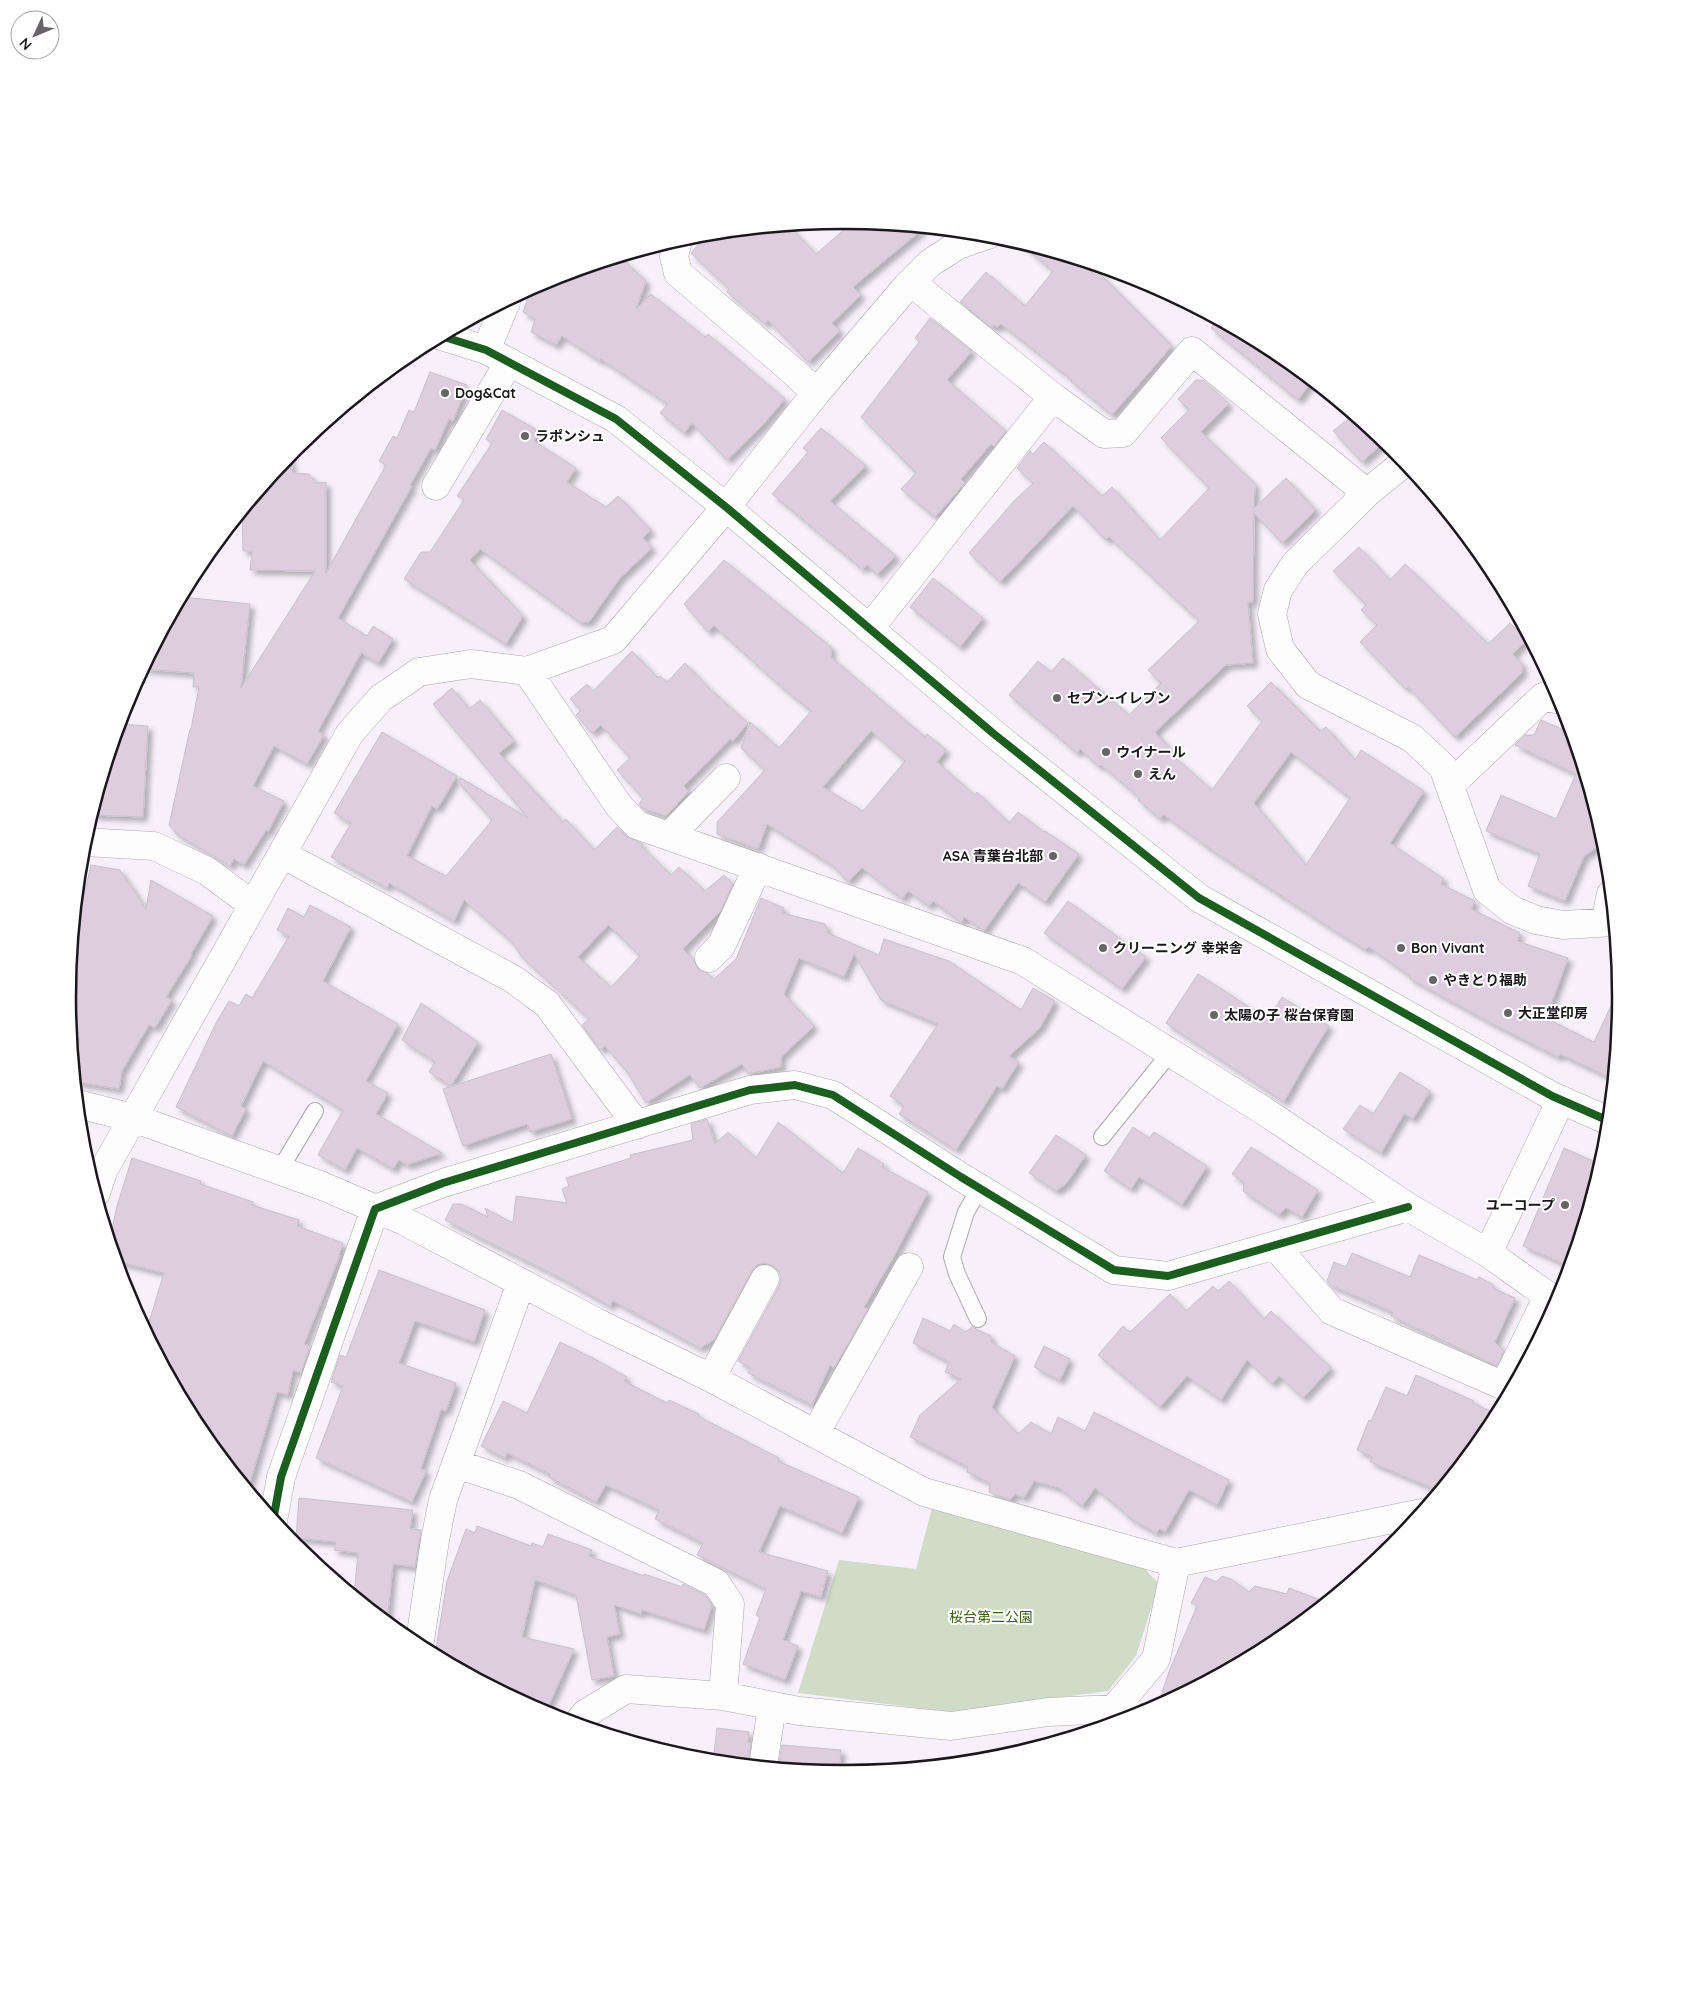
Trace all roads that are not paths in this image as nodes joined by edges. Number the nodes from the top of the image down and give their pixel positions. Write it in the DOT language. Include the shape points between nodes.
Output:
graph roads {
  1 [pos="972,240"];
  2 [pos="676,248"];
  3 [pos="912,283"];
  4 [pos="505,308"];
  5 [pos="449,339"];
  6 [pos="498,356"];
  7 [pos="816,394"];
  8 [pos="1053,397"];
  9 [pos="1399,466"];
  10 [pos="436,486"];
  11 [pos="1367,492"];
  12 [pos="726,507"];
  13 [pos="868,629"];
  14 [pos="526,671"];
  15 [pos="1552,698"];
  16 [pos="726,778"];
  17 [pos="1450,785"];
  18 [pos="669,836"];
  19 [pos="92,842"];
  20 [pos="282,854"];
  21 [pos="758,867"];
  22 [pos="253,905"];
  23 [pos="1609,922"];
  24 [pos="709,958"];
  25 [pos="1170,1053"];
  26 [pos="1561,1100"];
  27 [pos="84,1106"];
  28 [pos="315,1111"];
  29 [pos="133,1118"];
  30 [pos="1603,1118"];
  31 [pos="637,1125"];
  32 [pos="1102,1137"];
  33 [pos="279,1171"];
  34 [pos="99,1183"];
  35 [pos="980,1188"];
  36 [pos="1408,1207"];
  37 [pos="375,1209"];
  38 [pos="1275,1246"];
  39 [pos="1488,1252"];
  40 [pos="909,1267"];
  41 [pos="765,1279"];
  42 [pos="521,1283"];
  43 [pos="1551,1298"];
  44 [pos="978,1319"];
  45 [pos="1541,1322"];
  46 [pos="711,1378"];
  47 [pos="816,1434"];
  48 [pos="457,1464"];
  49 [pos="275,1513"];
  50 [pos="1412,1515"];
  51 [pos="1176,1563"];
  52 [pos="420,1638"];
  53 [pos="723,1696"];
  54 [pos="772,1706"];
  55 [pos="1126,1712"];
  56 [pos="1122,1713"];
  57 [pos="581,1719"];
  58 [pos="764,1761"];
  1 -- 3 [label="street" via="958,245 930,263"];
  2 -- 7 [label="street" via="674,256 678,273"];
  3 -- 7 [label="street"];
  3 -- 8 [label="street"];
  4 -- 6 [label="street"];
  5 -- 6 [label="street"];
  6 -- 10 [label="street"];
  6 -- 12 [label="street" via="616,419"];
  7 -- 12 [label="street"];
  8 -- 11 [label="street" via="1104,434 1123,433 1192,351"];
  8 -- 13 [label="street"];
  9 -- 11 [label="street"];
  11 -- 17 [label="street" via="1286,575 1272,614 1280,649 1308,686 1412,738 1443,767"];
  12 -- 13 [label="street"];
  12 -- 14 [label="street" via="613,640"];
  13 -- 26 [label="street" via="1199,898"];
  14 -- 18 [label="street" via="619,806 637,825"];
  14 -- 20 [label="street" via="471,664 419,672 381,698 350,733"];
  15 -- 17 [label="street" via="1543,697"];
  16 -- 18 [label="street"];
  17 -- 23 [label="street" via="1487,890 1512,910 1536,920 1563,925"];
  18 -- 21 [label="street"];
  19 -- 22 [label="street" via="154,846 207,872"];
  20 -- 22 [label="street"];
  20 -- 31 [label="street" via="513,979 547,1004"];
  21 -- 24 [label="street" via="721,946"];
  21 -- 25 [label="street" via="1023,961"];
  22 -- 29 [label="street"];
  25 -- 32 [label="lane"];
  25 -- 36 [label="street"];
  26 -- 30 [label="street"];
  26 -- 39 [label="street"];
  27 -- 29 [label="street"];
  28 -- 33 [label="lane"];
  29 -- 33 [label="street"];
  29 -- 34 [label="street"];
  31 -- 35 [label="street" via="750,1090 795,1085 833,1095"];
  31 -- 37 [label="street" via="443,1183"];
  33 -- 37 [label="street"];
  35 -- 38 [label="street" via="1114,1270 1168,1276"];
  35 -- 44 [label="lane" via="966,1212 952,1257"];
  36 -- 38 [label="street"];
  36 -- 39 [label="street"];
  37 -- 42 [label="street" via="404,1220"];
  37 -- 49 [label="street" via="281,1477"];
  38 -- 45 [label="street" via="1332,1312 1504,1386"];
  39 -- 43 [label="street"];
  40 -- 47 [label="street"];
  41 -- 46 [label="street"];
  42 -- 46 [label="street"];
  42 -- 48 [label="street"];
  46 -- 47 [label="street"];
  47 -- 51 [label="street" via="924,1492"];
  48 -- 52 [label="street" via="435,1540"];
  48 -- 53 [label="street" via="518,1485 716,1582 730,1604"];
  50 -- 51 [label="street"];
  51 -- 55 [label="street" via="1156,1659"];
  53 -- 54 [label="street"];
  53 -- 57 [label="street" via="626,1689"];
  54 -- 56 [label="street" via="951,1726 1048,1712"];
  54 -- 58 [label="street"];
}
